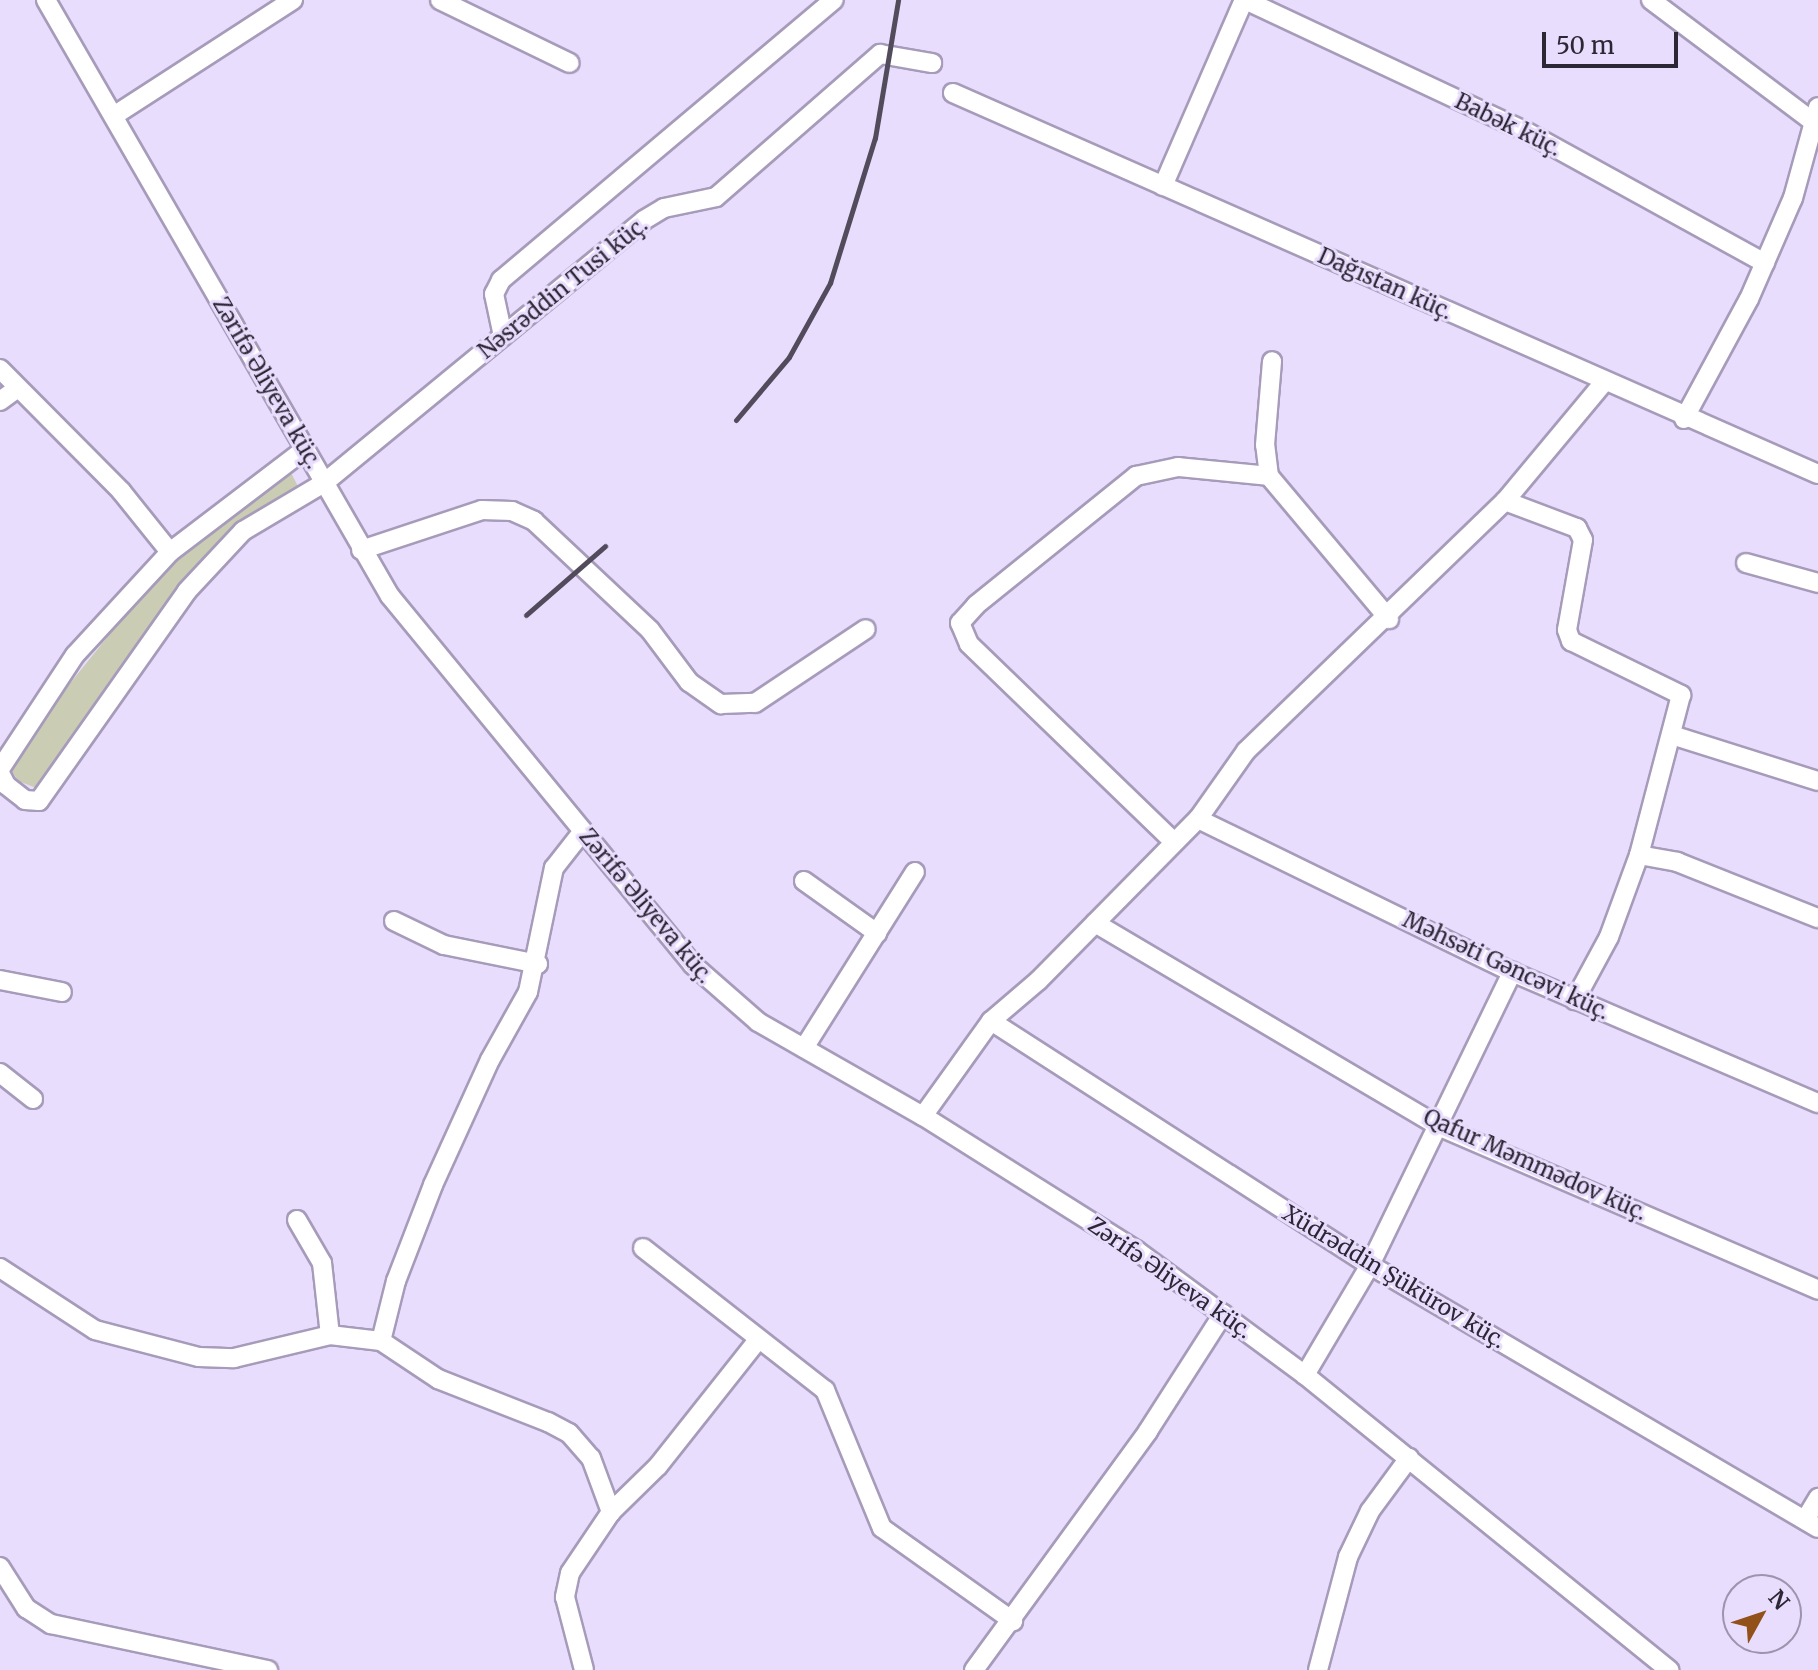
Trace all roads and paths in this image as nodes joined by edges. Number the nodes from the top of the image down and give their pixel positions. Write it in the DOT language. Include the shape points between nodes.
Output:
graph roads {
  1 [pos="46,0"];
  2 [pos="293,0"];
  3 [pos="440,0"];
  4 [pos="834,0"];
  5 [pos="1244,0"];
  6 [pos="1651,0"];
  7 [pos="570,63"];
  8 [pos="932,63"];
  9 [pos="953,93"];
  10 [pos="115,115"];
  11 [pos="1816,129"];
  12 [pos="1163,186"];
  13 [pos="1765,263"];
  14 [pos="503,336"];
  15 [pos="1272,361"];
  16 [pos="0,369"];
  17 [pos="1605,381"];
  18 [pos="18,388"];
  19 [pos="0,401"];
  20 [pos="1684,419"];
  21 [pos="305,449"];
  22 [pos="1818,474"];
  23 [pos="1269,476"];
  24 [pos="324,483"];
  25 [pos="1505,501"];
  26 [pos="361,550"];
  27 [pos="170,552"];
  28 [pos="1746,563"];
  29 [pos="1818,583"];
  30 [pos="1389,619"];
  31 [pos="866,629"];
  32 [pos="1672,735"];
  33 [pos="0,771"];
  34 [pos="1818,781"];
  35 [pos="1198,819"];
  36 [pos="583,831"];
  37 [pos="1174,842"];
  38 [pos="1639,855"];
  39 [pos="915,872"];
  40 [pos="804,881"];
  41 [pos="1818,918"];
  42 [pos="394,921"];
  43 [pos="1095,923"];
  44 [pos="877,933"];
  45 [pos="538,964"];
  46 [pos="1512,972"];
  47 [pos="0,980"];
  48 [pos="62,992"];
  49 [pos="1575,1000"];
  50 [pos="991,1021"];
  51 [pos="804,1048"];
  52 [pos="0,1073"];
  53 [pos="33,1099"];
  54 [pos="1818,1103"];
  55 [pos="923,1116"];
  56 [pos="1438,1126"];
  57 [pos="297,1220"];
  58 [pos="643,1248"];
  59 [pos="1370,1265"];
  60 [pos="0,1268"];
  61 [pos="1818,1290"];
  62 [pos="1223,1314"];
  63 [pos="330,1335"];
  64 [pos="758,1340"];
  65 [pos="381,1341"];
  66 [pos="1305,1375"];
  67 [pos="1409,1458"];
  68 [pos="1818,1498"];
  69 [pos="611,1512"];
  70 [pos="1811,1524"];
  71 [pos="0,1567"];
  72 [pos="1013,1621"];
  73 [pos="577,1667"];
  74 [pos="268,1670"];
  75 [pos="974,1670"];
  76 [pos="1318,1670"];
  77 [pos="1669,1670"];
  1 -- 10 [label="street, Zərifə Əliyeva küç."];
  2 -- 10 [label="street"];
  3 -- 7 [label="street"];
  4 -- 14 [label="street" via="501,280 494,294"];
  5 -- 12 [label="street"];
  5 -- 13 [label="street, Babək küç." via="1523,130"];
  6 -- 11 [label="street"];
  8 -- 14 [label="street, Nəsrəddin Tusi küç." via="880,54 873,58 725,190 691,205 664,208 644,220"];
  9 -- 12 [label="street, Dağıstan küç."];
  10 -- 21 [label="street, Zərifə Əliyeva küç."];
  11 -- 13 [label="street"];
  12 -- 17 [label="street, Dağıstan küç."];
  13 -- 20 [label="street"];
  14 -- 24 [label="street, Nəsrəddin Tusi küç."];
  15 -- 23 [label="street" via="1265,445"];
  16 -- 18 [label="street"];
  17 -- 20 [label="street, Dağıstan küç."];
  17 -- 25 [label="street"];
  18 -- 19 [label="street"];
  18 -- 27 [label="street" via="121,491"];
  20 -- 22 [label="street, Dağıstan küç."];
  21 -- 24 [label="street, Zərifə Əliyeva küç."];
  21 -- 27 [label="street"];
  23 -- 30 [label="street"];
  23 -- 37 [label="street" via="1178,467 1136,476 960,623 969,644"];
  24 -- 26 [label="street, Zərifə Əliyeva küç."];
  24 -- 33 [label="street, Nəsrəddin Tusi küç." via="243,531 187,591 39,801 25,800 6,785"];
  25 -- 30 [label="street"];
  25 -- 32 [label="street" via="1577,528 1583,540 1567,630 1571,641 1677,689 1681,704"];
  26 -- 31 [label="street" via="482,510 512,511 534,521 650,630 689,682 721,704 755,703"];
  26 -- 36 [label="street, Zərifə Əliyeva küç." via="421,639"];
  27 -- 33 [label="street" via="75,655"];
  28 -- 29 [label="street"];
  30 -- 35 [label="street" via="1246,751"];
  32 -- 34 [label="street"];
  32 -- 38 [label="street"];
  35 -- 37 [label="street"];
  35 -- 46 [label="street, Məhsəti Gəncəvi küç."];
  36 -- 45 [label="street" via="554,868"];
  36 -- 51 [label="street, Zərifə Əliyeva küç." via="693,965 758,1022"];
  37 -- 43 [label="street"];
  38 -- 41 [label="street" via="1677,862"];
  38 -- 49 [label="street" via="1609,937"];
  39 -- 44 [label="street"];
  40 -- 44 [label="street"];
  42 -- 45 [label="street" via="444,945"];
  43 -- 50 [label="street"];
  43 -- 56 [label="street, Qafur Məmmədov küç."];
  44 -- 51 [label="street"];
  45 -- 65 [label="street" via="433,1185 396,1281"];
  46 -- 49 [label="street, Məhsəti Gəncəvi küç."];
  46 -- 56 [label="street"];
  47 -- 48 [label="street"];
  49 -- 54 [label="street, Məhsəti Gəncəvi küç."];
  50 -- 55 [label="street"];
  50 -- 59 [label="street, Xüdrəddin Şükürov küç."];
  51 -- 55 [label="street, Zərifə Əliyeva küç."];
  52 -- 53 [label="street"];
  55 -- 62 [label="street, Zərifə Əliyeva küç." via="1136,1250"];
  56 -- 59 [label="street"];
  56 -- 61 [label="street, Qafur Məmmədov küç."];
  57 -- 63 [label="street" via="322,1263"];
  58 -- 64 [label="street"];
  59 -- 66 [label="street"];
  59 -- 70 [label="street, Xüdrəddin Şükürov küç."];
  60 -- 63 [label="street" via="95,1330 199,1357 234,1358"];
  62 -- 66 [label="street, Zərifə Əliyeva küç."];
  62 -- 72 [label="street" via="1148,1431"];
  63 -- 65 [label="street"];
  64 -- 69 [label="street" via="658,1466"];
  64 -- 72 [label="street" via="825,1390 882,1528"];
  65 -- 69 [label="street" via="438,1379 569,1433 591,1458"];
  66 -- 67 [label="street, Zərifə Əliyeva küç."];
  67 -- 76 [label="street" via="1370,1511 1348,1557"];
  67 -- 77 [label="street, Zərifə Əliyeva küç."];
  68 -- 70 [label="street"];
  69 -- 73 [label="street" via="570,1573 565,1597"];
  71 -- 74 [label="street" via="26,1608 51,1624"];
  72 -- 75 [label="street"];
}
